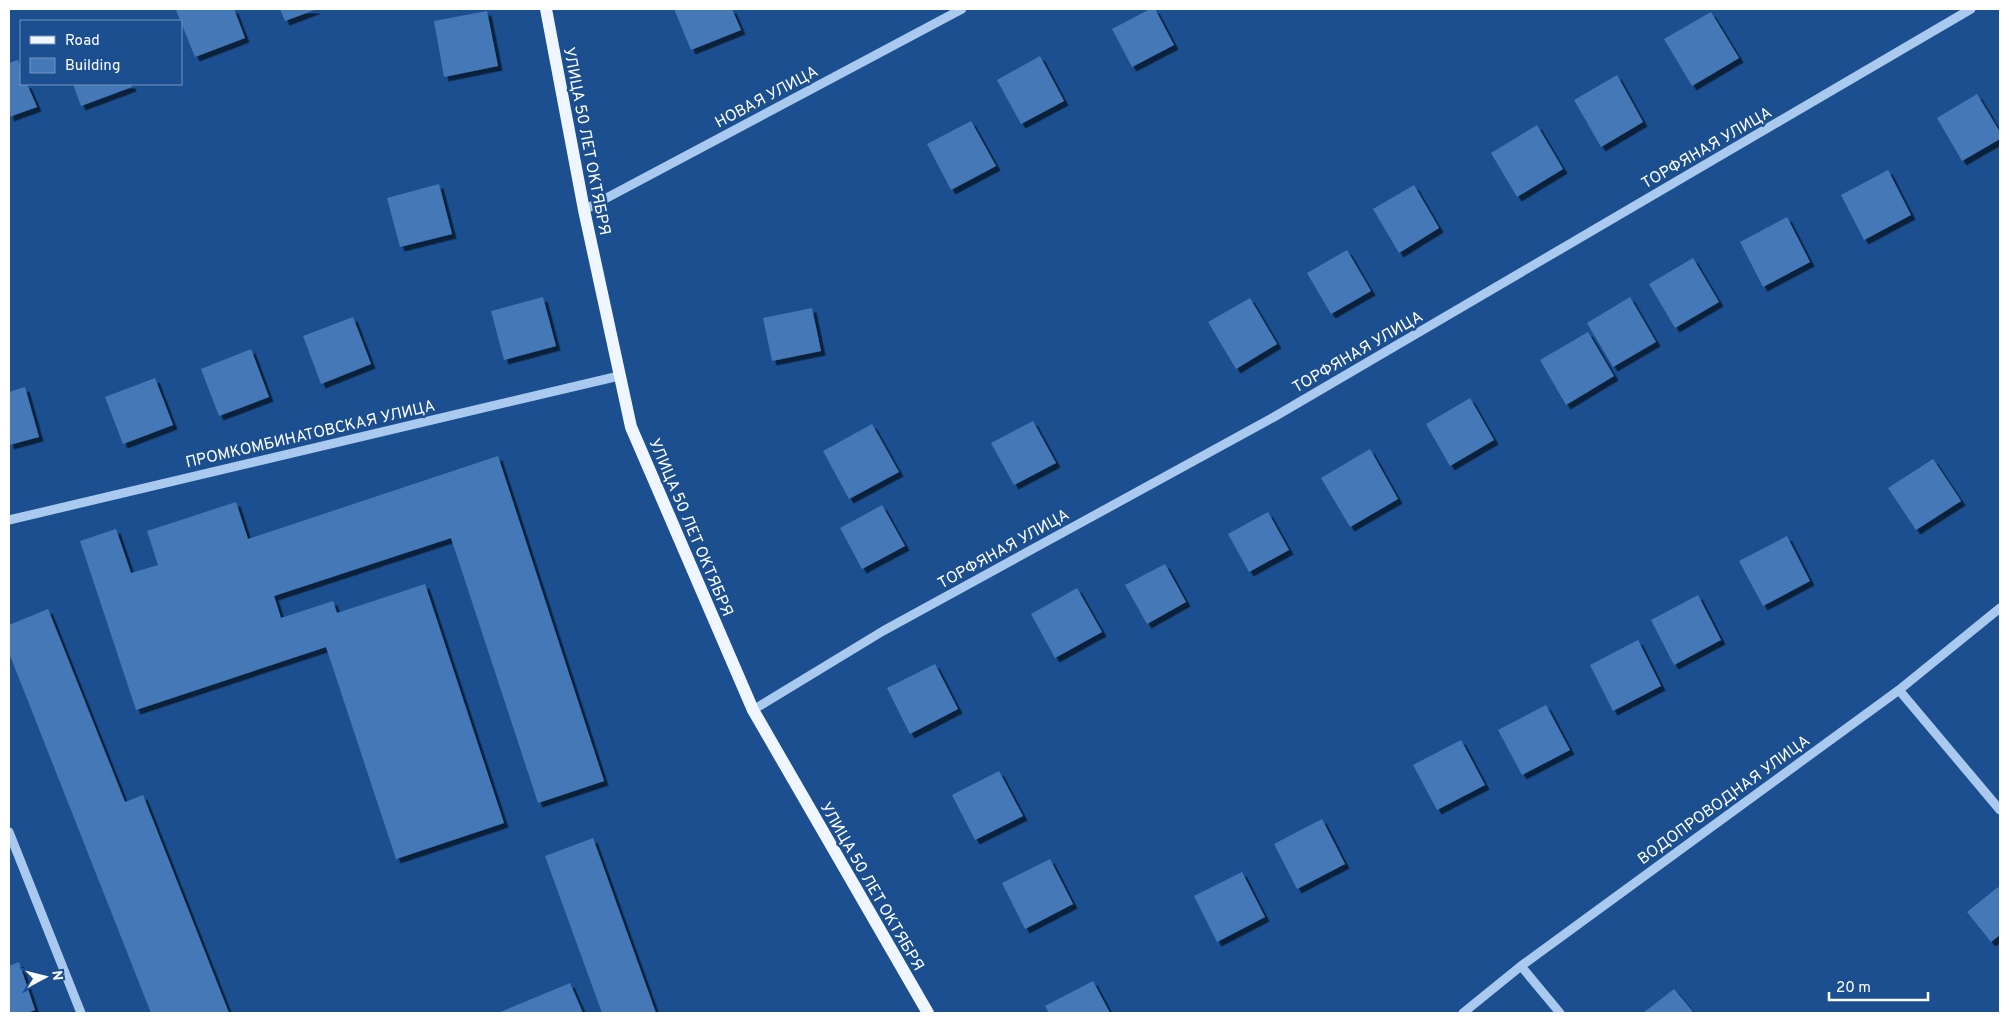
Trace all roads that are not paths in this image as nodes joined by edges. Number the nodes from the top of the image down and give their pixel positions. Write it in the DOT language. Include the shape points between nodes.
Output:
graph roads {
  1 [pos="546,9"];
  2 [pos="962,9"];
  3 [pos="1971,9"];
  4 [pos="584,210"];
  5 [pos="619,376"];
  6 [pos="9,520"];
  7 [pos="2000,608"];
  8 [pos="1898,690"];
  9 [pos="753,710"];
  10 [pos="2000,810"];
  11 [pos="9,832"];
  12 [pos="1521,966"];
  13 [pos="81,1013"];
  14 [pos="928,1013"];
  15 [pos="1463,1013"];
  16 [pos="1560,1013"];
  1 -- 4 [label="main road, УЛИЦА 50 ЛЕТ ОКТЯБРЯ"];
  2 -- 4 [label="street, НОВАЯ УЛИЦА"];
  3 -- 9 [label="street, ТОРФЯНАЯ УЛИЦА" via="1274,417 883,631"];
  4 -- 5 [label="main road, УЛИЦА 50 ЛЕТ ОКТЯБРЯ"];
  5 -- 6 [label="street, ПРОМКОМБИНАТОВСКАЯ УЛИЦА"];
  5 -- 9 [label="main road, УЛИЦА 50 ЛЕТ ОКТЯБРЯ" via="631,427"];
  7 -- 8 [label="street, ВОДОПРОВОДНАЯ УЛИЦА"];
  8 -- 10 [label="street"];
  8 -- 12 [label="street, ВОДОПРОВОДНАЯ УЛИЦА"];
  9 -- 14 [label="main road, УЛИЦА 50 ЛЕТ ОКТЯБРЯ"];
  11 -- 13 [label="street"];
  12 -- 15 [label="street, ВОДОПРОВОДНАЯ УЛИЦА"];
  12 -- 16 [label="street"];
}
